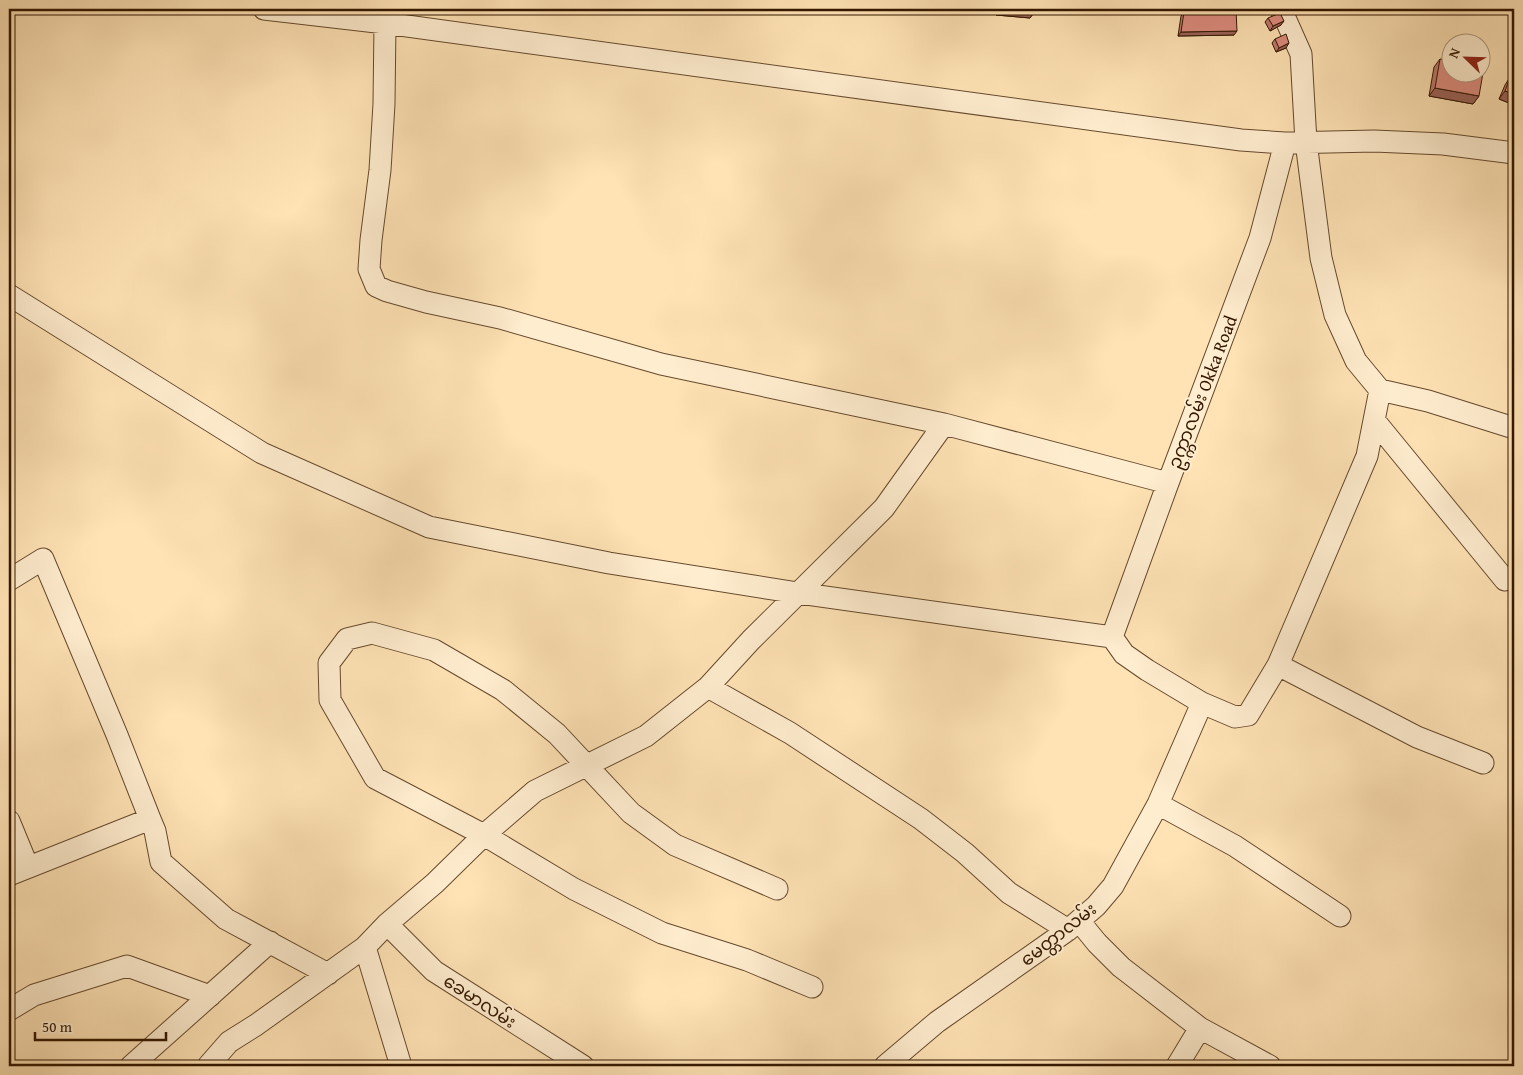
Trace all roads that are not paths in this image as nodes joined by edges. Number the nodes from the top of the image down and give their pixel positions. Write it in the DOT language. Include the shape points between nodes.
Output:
graph roads {
  1 [pos="264,9"];
  2 [pos="1281,9"];
  3 [pos="385,23"];
  4 [pos="1295,143"];
  5 [pos="1514,153"];
  6 [pos="9,295"];
  7 [pos="1380,390"];
  8 [pos="1374,420"];
  9 [pos="944,424"];
  10 [pos="1514,428"];
  11 [pos="1168,483"];
  12 [pos="9,580"];
  13 [pos="1505,580"];
  14 [pos="798,593"];
  15 [pos="1112,637"];
  16 [pos="1278,665"];
  17 [pos="708,686"];
  18 [pos="1202,703"];
  19 [pos="1483,763"];
  20 [pos="585,765"];
  21 [pos="1158,804"];
  22 [pos="150,819"];
  23 [pos="9,821"];
  24 [pos="484,835"];
  25 [pos="18,871"];
  26 [pos="777,889"];
  27 [pos="1340,916"];
  28 [pos="387,924"];
  29 [pos="1074,926"];
  30 [pos="270,942"];
  31 [pos="365,947"];
  32 [pos="328,974"];
  33 [pos="812,987"];
  34 [pos="210,996"];
  35 [pos="9,1010"];
  36 [pos="1200,1028"];
  37 [pos="131,1066"];
  38 [pos="208,1066"];
  39 [pos="401,1066"];
  40 [pos="583,1066"];
  41 [pos="885,1066"];
  42 [pos="1177,1066"];
  43 [pos="1270,1066"];
  1 -- 3 [label="street"];
  2 -- 4 [label="street" via="1301,54"];
  3 -- 4 [label="street" via="1241,140"];
  3 -- 9 [label="street" via="384,104 369,269 376,286 660,364"];
  4 -- 5 [label="street" via="1374,141 1443,144"];
  4 -- 7 [label="street" via="1335,315 1356,360"];
  4 -- 11 [label="street, ဥက္ကာလမ်း Okka Road"];
  6 -- 14 [label="street" via="262,453 430,527 609,563"];
  7 -- 8 [label="street"];
  7 -- 10 [label="street"];
  8 -- 13 [label="street"];
  8 -- 16 [label="street" via="1367,456"];
  9 -- 11 [label="street"];
  9 -- 14 [label="street" via="884,508"];
  11 -- 15 [label="street, ဥက္ကာလမ်း Okka Road"];
  12 -- 22 [label="street" via="43,559"];
  14 -- 15 [label="street"];
  14 -- 17 [label="street"];
  15 -- 18 [label="street" via="1124,654"];
  16 -- 18 [label="street" via="1248,716 1235,717"];
  16 -- 19 [label="street" via="1417,737"];
  17 -- 20 [label="street" via="646,736"];
  17 -- 29 [label="street" via="790,733 921,819 1009,893"];
  18 -- 21 [label="street, မေတ္တာလမ်း"];
  20 -- 24 [label="street" via="535,791"];
  20 -- 24 [label="street" via="557,734 503,690 434,650 372,633 347,639 329,663 330,700 375,778"];
  20 -- 26 [label="street" via="631,813 675,845"];
  21 -- 27 [label="street" via="1235,846"];
  21 -- 29 [label="street, မေတ္တာလမ်း" via="1113,886"];
  22 -- 25 [label="street"];
  22 -- 30 [label="street" via="160,862 226,918"];
  23 -- 25 [label="street"];
  24 -- 28 [label="street"];
  24 -- 33 [label="street" via="574,889 662,933 748,960"];
  28 -- 31 [label="street"];
  28 -- 40 [label="street, ခေမာလမ်း" via="434,971"];
  29 -- 36 [label="street"];
  29 -- 41 [label="street, မေတ္တာလမ်း" via="937,1022"];
  30 -- 32 [label="street"];
  30 -- 34 [label="street"];
  31 -- 32 [label="street"];
  31 -- 39 [label="street"];
  32 -- 38 [label="street" via="229,1042"];
  34 -- 35 [label="street" via="127,966 34,995"];
  34 -- 37 [label="street"];
  36 -- 42 [label="street"];
  36 -- 43 [label="street"];
}
